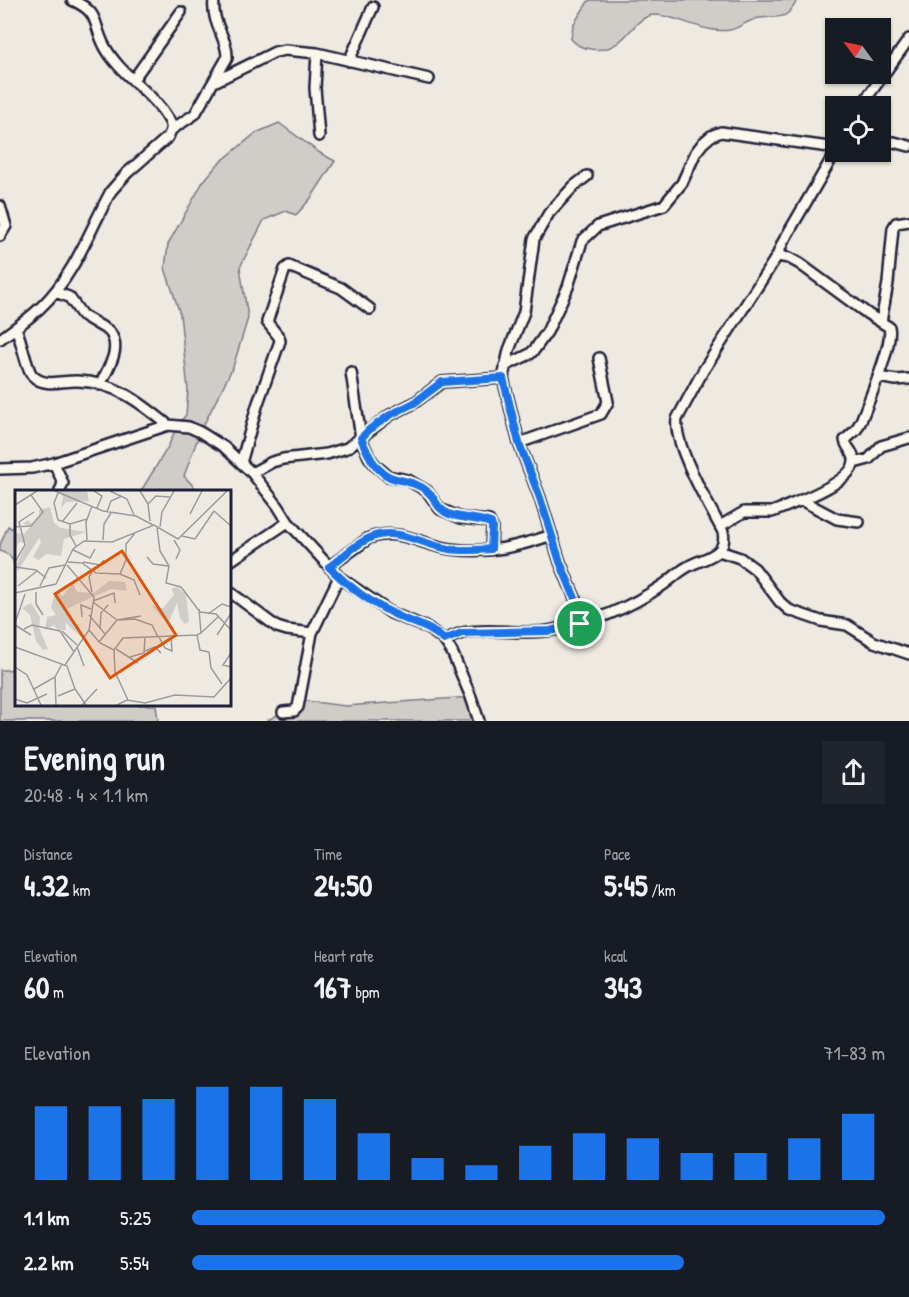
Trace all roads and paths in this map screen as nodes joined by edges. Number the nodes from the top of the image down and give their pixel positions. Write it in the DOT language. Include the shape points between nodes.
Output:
graph roads {
  1 [pos="72,0"];
  2 [pos="214,0"];
  3 [pos="373,7"];
  4 [pos="181,12"];
  5 [pos="909,39"];
  6 [pos="906,51"];
  7 [pos="317,53"];
  8 [pos="349,61"];
  9 [pos="429,79"];
  10 [pos="133,80"];
  11 [pos="214,82"];
  12 [pos="869,96"];
  13 [pos="171,130"];
  14 [pos="319,136"];
  15 [pos="891,142"];
  16 [pos="909,146"];
  17 [pos="825,147"];
  18 [pos="829,162"];
  19 [pos="587,176"];
  20 [pos="0,206"];
  21 [pos="909,221"];
  22 [pos="0,236"];
  23 [pos="777,256"];
  24 [pos="55,291"];
  25 [pos="370,309"];
  26 [pos="881,322"];
  27 [pos="16,328"];
  28 [pos="0,339"];
  29 [pos="599,358"];
  30 [pos="505,366"];
  31 [pos="351,372"];
  32 [pos="878,376"];
  33 [pos="503,378"];
  34 [pos="909,379"];
  35 [pos="100,385"];
  36 [pos="168,425"];
  37 [pos="361,438"];
  38 [pos="909,438"];
  39 [pos="519,443"];
  40 [pos="54,463"];
  41 [pos="242,463"];
  42 [pos="854,463"];
  43 [pos="0,469"];
  44 [pos="252,473"];
  45 [pos="61,490"];
  46 [pos="801,500"];
  47 [pos="288,522"];
  48 [pos="859,522"];
  49 [pos="720,526"];
  50 [pos="552,535"];
  51 [pos="491,549"];
  52 [pos="719,551"];
  53 [pos="231,560"];
  54 [pos="329,567"];
  55 [pos="339,577"];
  56 [pos="231,593"];
  57 [pos="580,624"];
  58 [pos="312,633"];
  59 [pos="444,640"];
  60 [pos="909,654"];
  61 [pos="283,712"];
  62 [pos="478,721"];
  1 -- 10 [label="street" via="90,10 105,47"];
  2 -- 11 [label="street" via="214,19 227,58"];
  3 -- 8 [label="street"];
  4 -- 10 [label="street"];
  5 -- 6 [label="street"];
  6 -- 12 [label="street"];
  7 -- 8 [label="street"];
  7 -- 11 [label="street" via="275,52"];
  7 -- 14 [label="street"];
  8 -- 9 [label="street"];
  10 -- 13 [label="street" via="157,103 171,123"];
  11 -- 13 [label="street" via="195,114"];
  13 -- 24 [label="street" via="168,138 115,186"];
  15 -- 16 [label="street"];
  17 -- 30 [label="street" via="738,133 711,136 696,152 682,183 664,205 590,232 582,241 568,287 547,332 530,354"];
  18 -- 23 [label="street"];
  19 -- 30 [label="street" via="549,213 534,239 524,312"];
  20 -- 22 [label="street" via="6,226"];
  21 -- 26 [label="street" via="896,223 893,228"];
  23 -- 26 [label="street" via="800,264"];
  23 -- 49 [label="street" via="676,419 679,438"];
  24 -- 27 [label="street"];
  24 -- 35 [label="street" via="69,297 82,315 113,336 114,354"];
  25 -- 41 [label="street" via="341,288 289,266 285,269 267,322 280,341"];
  26 -- 32 [label="street" via="890,331"];
  27 -- 28 [label="street"];
  27 -- 35 [label="street" via="28,368 39,380"];
  29 -- 39 [label="street" via="608,402 601,414"];
  30 -- 33 [label="street"];
  31 -- 37 [label="street"];
  32 -- 34 [label="street"];
  32 -- 42 [label="street" via="861,421 845,440"];
  33 -- 37 [label="street" via="442,382"];
  33 -- 39 [label="street"];
  35 -- 36 [label="street" via="129,395"];
  36 -- 40 [label="street"];
  36 -- 41 [label="street" via="200,432"];
  37 -- 44 [label="street" via="338,451 283,459"];
  37 -- 51 [label="street" via="369,457 388,476 408,480 427,491 440,509 450,514 491,523"];
  38 -- 42 [label="street" via="881,446 869,459"];
  39 -- 50 [label="street"];
  40 -- 43 [label="street"];
  40 -- 45 [label="street" via="63,483"];
  41 -- 44 [label="street"];
  42 -- 46 [label="street" via="845,477"];
  44 -- 47 [label="street"];
  46 -- 48 [label="street" via="837,519"];
  46 -- 49 [label="street" via="772,512 744,512"];
  47 -- 53 [label="street"];
  47 -- 54 [label="street"];
  49 -- 52 [label="street" via="725,541"];
  50 -- 51 [label="street" via="510,548"];
  50 -- 57 [label="street" via="577,603"];
  51 -- 54 [label="street" via="447,548 393,534 369,538"];
  52 -- 57 [label="street" via="623,608"];
  52 -- 60 [label="street" via="741,558 755,569 789,610 847,625 874,642"];
  54 -- 55 [label="street"];
  55 -- 58 [label="street"];
  55 -- 59 [label="street" via="391,613 428,628"];
  56 -- 58 [label="street" via="278,627"];
  57 -- 59 [label="street" via="550,631 462,633"];
  58 -- 61 [label="street" via="298,707"];
  59 -- 62 [label="street"];
}
